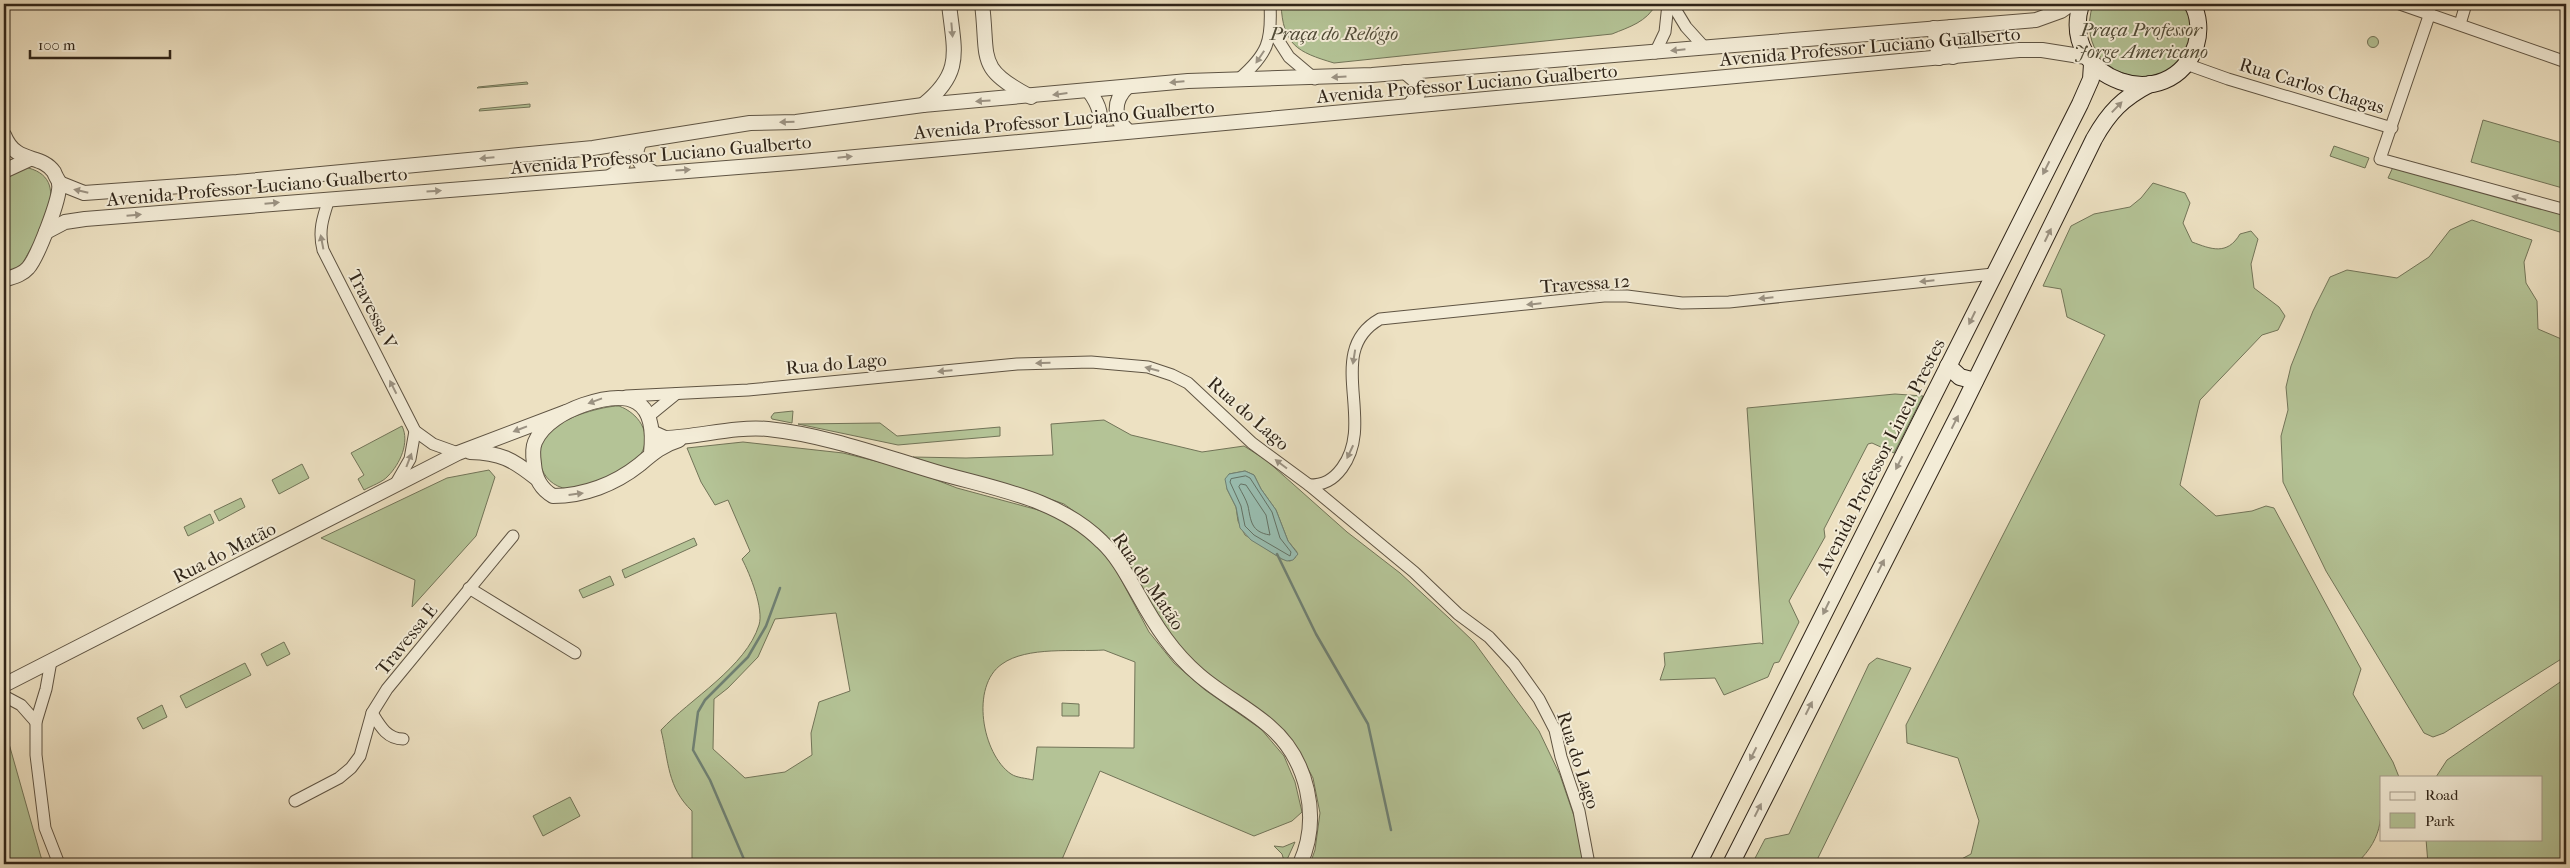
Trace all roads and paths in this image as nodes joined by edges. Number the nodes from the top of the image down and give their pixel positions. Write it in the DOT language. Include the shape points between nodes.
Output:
graph roads {
  1 [pos="949,4"];
  2 [pos="982,4"];
  3 [pos="1270,4"];
  4 [pos="1668,4"];
  5 [pos="1672,4"];
  6 [pos="2071,4"];
  7 [pos="2081,4"];
  8 [pos="2192,4"];
  9 [pos="2400,4"];
  10 [pos="2466,4"];
  11 [pos="2430,13"];
  12 [pos="2460,24"];
  13 [pos="1951,27"];
  14 [pos="1934,28"];
  15 [pos="1271,29"];
  16 [pos="1705,48"];
  17 [pos="1655,52"];
  18 [pos="1953,57"];
  19 [pos="1939,58"];
  20 [pos="2089,60"];
  21 [pos="2566,62"];
  22 [pos="2186,64"];
  23 [pos="1433,70"];
  24 [pos="1405,72"];
  25 [pos="1239,79"];
  26 [pos="1315,79"];
  27 [pos="2150,84"];
  28 [pos="1127,86"];
  29 [pos="1089,91"];
  30 [pos="1032,97"];
  31 [pos="1433,104"];
  32 [pos="1410,105"];
  33 [pos="923,106"];
  34 [pos="2392,128"];
  35 [pos="1128,131"];
  36 [pos="1097,134"];
  37 [pos="4,135"];
  38 [pos="641,141"];
  39 [pos="616,145"];
  40 [pos="30,159"];
  41 [pos="4,171"];
  42 [pos="652,172"];
  43 [pos="611,176"];
  44 [pos="59,183"];
  45 [pos="329,198"];
  46 [pos="2566,210"];
  47 [pos="46,232"];
  48 [pos="1993,274"];
  49 [pos="4,280"];
  50 [pos="1944,374"];
  51 [pos="1972,388"];
  52 [pos="676,394"];
  53 [pos="626,396"];
  54 [pos="566,412"];
  55 [pos="648,416"];
  56 [pos="415,431"];
  57 [pos="654,433"];
  58 [pos="689,437"];
  59 [pos="460,452"];
  60 [pos="651,453"];
  61 [pos="1337,475"];
  62 [pos="536,478"];
  63 [pos="395,485"];
  64 [pos="1309,485"];
  65 [pos="1334,505"];
  66 [pos="513,536"];
  67 [pos="469,588"];
  68 [pos="575,653"];
  69 [pos="51,661"];
  70 [pos="4,685"];
  71 [pos="4,696"];
  72 [pos="372,713"];
  73 [pos="36,722"];
  74 [pos="403,739"];
  75 [pos="295,801"];
  76 [pos="59,864"];
  77 [pos="1300,864"];
  78 [pos="1589,864"];
  79 [pos="1698,864"];
  80 [pos="1731,864"];
  1 -- 33 [label="street, one-way" via="953,68 942,89"];
  2 -- 30 [label="street" via="989,67 1003,81"];
  3 -- 15 [label="street"];
  4 -- 17 [label="street" via="1665,32"];
  5 -- 16 [label="street" via="1686,27"];
  6 -- 13 [label="street, Avenida Professor Luciano Gualberto" via="2062,12 2036,20"];
  7 -- 20 [label="main road" via="2079,38"];
  8 -- 22 [label="main road" via="2198,24 2198,40"];
  9 -- 11 [label="street"];
  10 -- 12 [label="street"];
  11 -- 12 [label="street"];
  11 -- 34 [label="street"];
  12 -- 21 [label="street"];
  13 -- 14 [label="street, Avenida Professor Luciano Gualberto"];
  13 -- 18 [label="street"];
  14 -- 16 [label="street, Avenida Professor Luciano Gualberto"];
  14 -- 19 [label="street"];
  15 -- 25 [label="street, one-way" via="1261,57"];
  15 -- 26 [label="street" via="1289,57"];
  16 -- 17 [label="street, Avenida Professor Luciano Gualberto, one-way"];
  17 -- 23 [label="street, Avenida Professor Luciano Gualberto"];
  18 -- 19 [label="street, Avenida Professor Luciano Gualberto"];
  18 -- 20 [label="street, Avenida Professor Luciano Gualberto" via="2042,50"];
  19 -- 31 [label="street, Avenida Professor Luciano Gualberto"];
  20 -- 27 [label="main road" via="2103,74 2120,83"];
  20 -- 48 [label="main road, Avenida Professor Lineu Prestes, one-way" via="2091,79 2080,104"];
  22 -- 27 [label="main road" via="2177,74"];
  22 -- 34 [label="street, Rua Carlos Chagas"];
  23 -- 24 [label="street, Avenida Professor Luciano Gualberto"];
  23 -- 31 [label="street" via="1426,90"];
  24 -- 26 [label="street, Avenida Professor Luciano Gualberto, one-way"];
  24 -- 32 [label="street" via="1418,83 1418,94"];
  25 -- 26 [label="street, Avenida Professor Luciano Gualberto"];
  25 -- 28 [label="street, Avenida Professor Luciano Gualberto, one-way"];
  51 -- 27 [label="main road, one-way" via="2103,123 2129,95"];
  28 -- 29 [label="street, Avenida Professor Luciano Gualberto"];
  28 -- 35 [label="street" via="1120,93 1116,110"];
  29 -- 30 [label="street, Avenida Professor Luciano Gualberto, one-way"];
  29 -- 36 [label="street" via="1100,108"];
  30 -- 33 [label="street, Avenida Professor Luciano Gualberto, one-way"];
  31 -- 32 [label="street, Avenida Professor Luciano Gualberto"];
  32 -- 35 [label="street, Avenida Professor Luciano Gualberto"];
  33 -- 38 [label="street, Avenida Professor Luciano Gualberto, one-way" via="796,122 750,123"];
  46 -- 34 [label="street, one-way" via="2380,159"];
  35 -- 36 [label="street, Avenida Professor Luciano Gualberto"];
  42 -- 36 [label="street, Avenida Professor Luciano Gualberto, one-way" via="801,162"];
  37 -- 40 [label="street" via="8,145"];
  38 -- 39 [label="street, Avenida Professor Luciano Gualberto"];
  38 -- 42 [label="street" via="638,158"];
  39 -- 43 [label="street" via="623,151 624,161 620,170"];
  39 -- 44 [label="street, Avenida Professor Luciano Gualberto, one-way" via="237,182 84,193"];
  40 -- 41 [label="street"];
  40 -- 44 [label="street" via="46,165"];
  42 -- 43 [label="street, Avenida Professor Luciano Gualberto"];
  45 -- 43 [label="street, Avenida Professor Luciano Gualberto, one-way"];
  44 -- 47 [label="street"];
  47 -- 45 [label="street, Avenida Professor Luciano Gualberto, one-way" via="65,222 85,219"];
  56 -- 45 [label="street, Travessa V, one-way" via="323,250 320,224"];
  47 -- 49 [label="street" via="27,269"];
  48 -- 50 [label="main road, Avenida Professor Lineu Prestes, one-way"];
  48 -- 61 [label="street, Travessa 12, one-way" via="1729,302 1682,303 1604,296 1380,319 1365,330 1354,354 1352,376 1356,438"];
  50 -- 51 [label="main road" via="1960,377"];
  50 -- 79 [label="main road, Avenida Professor Lineu Prestes, one-way"];
  80 -- 51 [label="main road, one-way"];
  52 -- 53 [label="street, Rua do Lago"];
  52 -- 55 [label="street"];
  64 -- 52 [label="street, Rua do Lago, one-way" via="1252,443 1188,383 1148,367 1091,362 1017,364"];
  53 -- 54 [label="street, one-way" via="604,398"];
  53 -- 55 [label="street" via="641,406"];
  54 -- 59 [label="street, Rua do Matão, one-way"];
  54 -- 62 [label="street" via="536,441 533,451"];
  55 -- 57 [label="street"];
  56 -- 59 [label="street, Travessa V" via="433,444"];
  63 -- 56 [label="street, one-way" via="410,459"];
  57 -- 58 [label="street, Rua do Matão" via="664,438"];
  57 -- 60 [label="street"];
  58 -- 60 [label="street, Rua do Matão"];
  58 -- 77 [label="street, Rua do Matão" via="767,429 811,438 887,456 1039,501 1083,524 1104,543 1120,564 1169,645 1200,676 1269,726 1285,742 1310,800 1310,835"];
  59 -- 62 [label="street" via="496,454 515,462"];
  59 -- 63 [label="street, Rua do Matão"];
  62 -- 60 [label="street, one-way" via="553,496 587,493 628,472"];
  61 -- 64 [label="street" via="1322,484"];
  61 -- 65 [label="street, Travessa 12" via="1332,492"];
  63 -- 69 [label="street, Rua do Matão"];
  64 -- 65 [label="street, Rua do Lago"];
  65 -- 78 [label="street, Rua do Lago" via="1458,614 1489,637 1514,664 1539,699 1555,730 1579,811"];
  66 -- 67 [label="street, Travessa E"];
  67 -- 68 [label="street"];
  67 -- 72 [label="street, Travessa E"];
  69 -- 70 [label="street, Rua do Matão"];
  69 -- 73 [label="street"];
  71 -- 73 [label="street" via="21,705"];
  72 -- 74 [label="street" via="388,734 394,739"];
  72 -- 75 [label="street, Travessa E" via="360,756 351,768 340,778"];
  73 -- 76 [label="street" via="41,806 45,828"];
}
